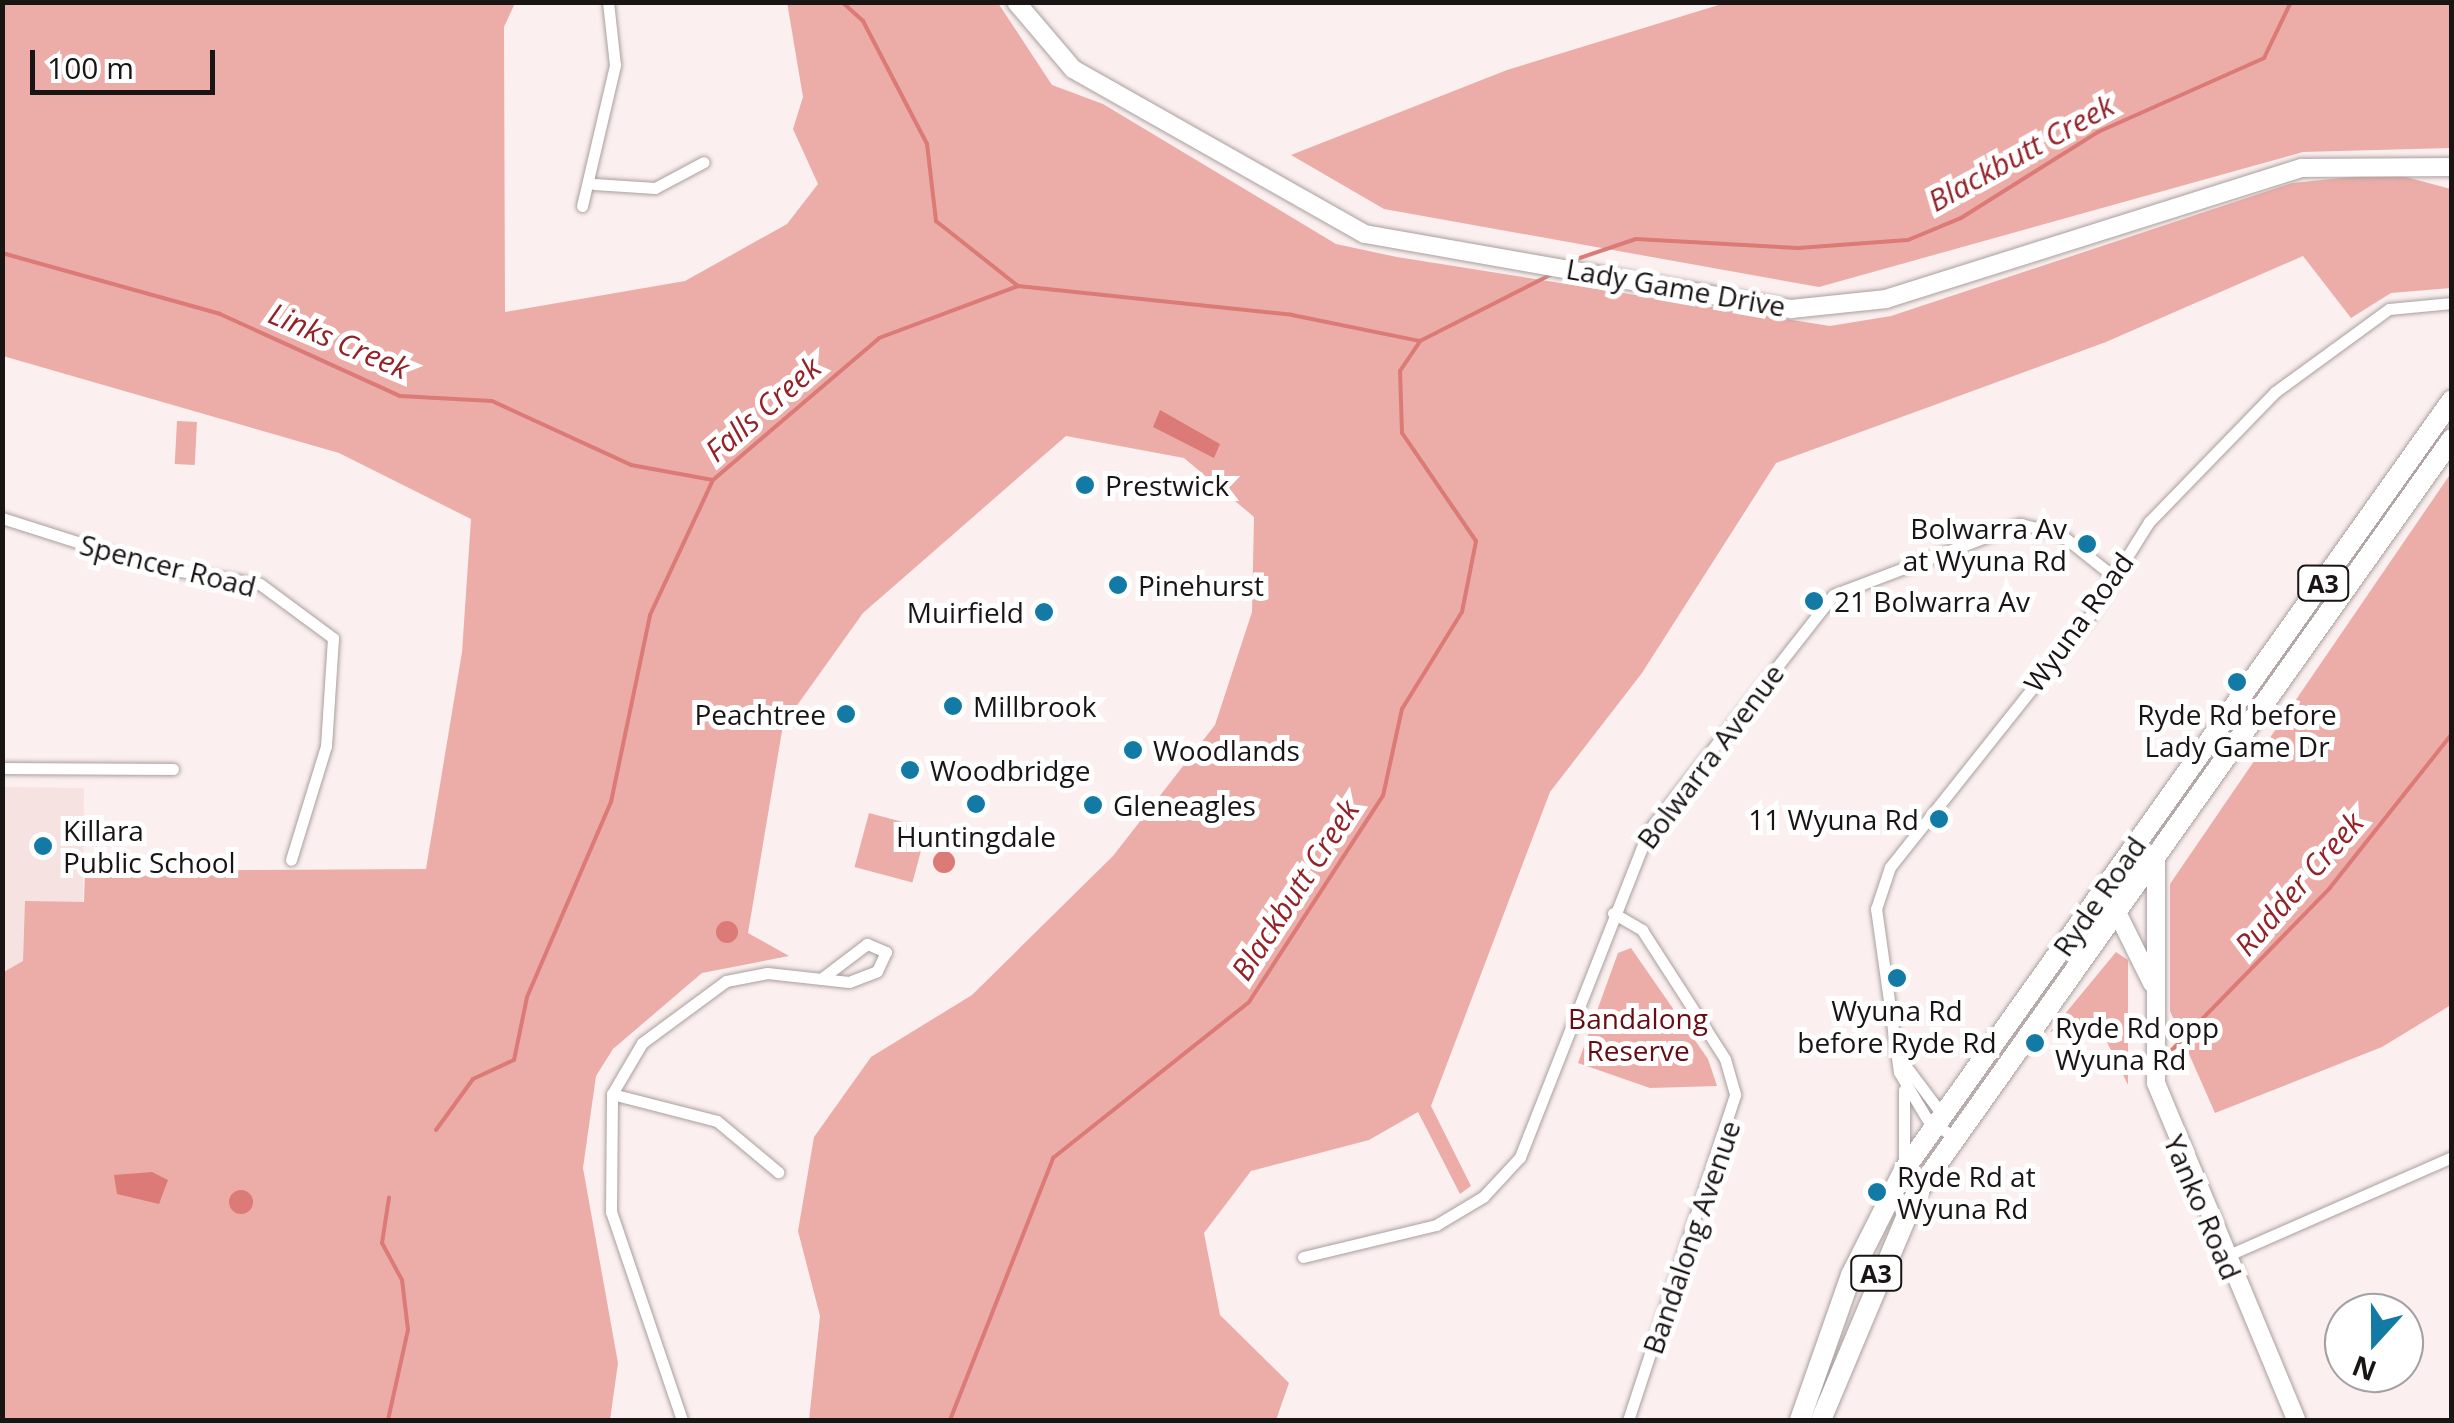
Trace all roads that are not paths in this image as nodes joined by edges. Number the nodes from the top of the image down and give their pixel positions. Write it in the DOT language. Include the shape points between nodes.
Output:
graph roads {
  1 [pos="608,2"];
  2 [pos="1016,2"];
  3 [pos="704,162"];
  4 [pos="2452,167"];
  5 [pos="2392,168"];
  6 [pos="2452,178"];
  7 [pos="594,184"];
  8 [pos="582,206"];
  9 [pos="2452,304"];
  10 [pos="2452,400"];
  11 [pos="2452,439"];
  12 [pos="2,518"];
  13 [pos="2113,576"];
  14 [pos="2,768"];
  15 [pos="173,769"];
  16 [pos="2156,856"];
  17 [pos="291,860"];
  18 [pos="2106,890"];
  19 [pos="2119,909"];
  20 [pos="1612,914"];
  21 [pos="2154,949"];
  22 [pos="822,978"];
  23 [pos="2152,983"];
  24 [pos="1902,1061"];
  25 [pos="1904,1090"];
  26 [pos="612,1094"];
  27 [pos="1938,1118"];
  28 [pos="1954,1137"];
  29 [pos="2452,1157"];
  30 [pos="1904,1170"];
  31 [pos="778,1172"];
  32 [pos="1304,1256"];
  33 [pos="2224,1257"];
  34 [pos="682,1420"];
  35 [pos="1628,1420"];
  36 [pos="1800,1420"];
  37 [pos="1821,1420"];
  38 [pos="2296,1420"];
  1 -- 7 [label="street" via="617,49 593,136"];
  2 -- 5 [label="main road, Lady Game Drive" via="1073,69 1336,222 1749,304 1838,310 2302,168"];
  3 -- 7 [label="street" via="655,188"];
  4 -- 5 [label="main road, Lady Game Drive"];
  5 -- 6 [label="main road, Lady Game Drive"];
  7 -- 8 [label="street"];
  9 -- 13 [label="street, Wyuna Road" via="2390,309 2275,392 2150,522"];
  10 -- 18 [label="highway, Ryde Road / A3"];
  11 -- 16 [label="highway, Ryde Road / A3"];
  12 -- 17 [label="street, Spencer Road" via="156,567 260,584 333,638 326,746"];
  13 -- 20 [label="street, Bolwarra Avenue" via="2058,534 2020,524 1848,584 1649,830"];
  13 -- 24 [label="street, Wyuna Road" via="1883,881 1877,922"];
  14 -- 15 [label="street"];
  16 -- 19 [label="highway, Ryde Road / A3"];
  16 -- 21 [label="main road, Yanko Road"];
  18 -- 19 [label="main road, Yanko Road"];
  18 -- 27 [label="highway, Ryde Road / A3"];
  19 -- 21 [label="main road, Yanko Road"];
  19 -- 23 [label="main road, Yanko Road"];
  19 -- 28 [label="highway, Ryde Road / A3"];
  20 -- 32 [label="street, Bolwarra Avenue" via="1541,1116 1503,1178 1436,1225"];
  20 -- 35 [label="street, Bandalong Avenue" via="1642,930 1725,1060 1735,1095"];
  21 -- 23 [label="main road, Yanko Road"];
  22 -- 22 [label="street" via="867,944 886,952 861,979"];
  22 -- 26 [label="street" via="750,973 726,981 642,1044"];
  23 -- 33 [label="main road, Yanko Road" via="2156,1083"];
  24 -- 25 [label="street, Wyuna Road"];
  24 -- 27 [label="street, Wyuna Road"];
  25 -- 27 [label="street, Wyuna Road"];
  25 -- 30 [label="street, Wyuna Road"];
  26 -- 31 [label="street" via="727,1126"];
  26 -- 34 [label="street" via="612,1212"];
  27 -- 28 [label="street, Wyuna Road"];
  27 -- 30 [label="highway, Ryde Road / A3"];
  28 -- 37 [label="highway, Ryde Road / A3" via="1879,1266"];
  29 -- 33 [label="street"];
  30 -- 36 [label="highway, Ryde Road / A3" via="1852,1275"];
  33 -- 38 [label="main road, Yanko Road"];
}
